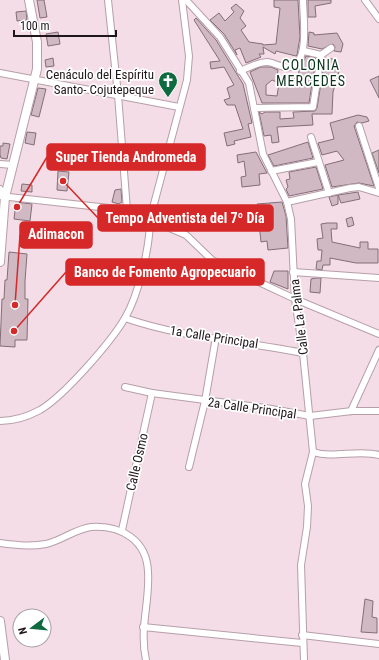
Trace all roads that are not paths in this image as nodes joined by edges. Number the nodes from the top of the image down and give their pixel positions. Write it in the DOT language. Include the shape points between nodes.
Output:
graph roads {
  1 [pos="30,0"];
  2 [pos="108,0"];
  3 [pos="182,0"];
  4 [pos="186,0"];
  5 [pos="302,0"];
  6 [pos="365,0"];
  7 [pos="379,19"];
  8 [pos="331,48"];
  9 [pos="304,51"];
  10 [pos="322,55"];
  11 [pos="240,71"];
  12 [pos="0,73"];
  13 [pos="35,79"];
  14 [pos="118,95"];
  15 [pos="178,106"];
  16 [pos="254,108"];
  17 [pos="359,126"];
  18 [pos="311,137"];
  19 [pos="318,162"];
  20 [pos="0,164"];
  21 [pos="13,165"];
  22 [pos="271,171"];
  23 [pos="379,188"];
  24 [pos="0,189"];
  25 [pos="328,193"];
  26 [pos="379,193"];
  27 [pos="3,196"];
  28 [pos="286,202"];
  29 [pos="127,210"];
  30 [pos="150,219"];
  31 [pos="0,262"];
  32 [pos="294,272"];
  33 [pos="379,278"];
  34 [pos="295,299"];
  35 [pos="125,318"];
  36 [pos="379,334"];
  37 [pos="216,338"];
  38 [pos="379,350"];
  39 [pos="303,353"];
  40 [pos="125,387"];
  41 [pos="152,393"];
  42 [pos="205,401"];
  43 [pos="351,411"];
  44 [pos="379,411"];
  45 [pos="310,416"];
  46 [pos="0,421"];
  47 [pos="312,452"];
  48 [pos="379,455"];
  49 [pos="189,467"];
  50 [pos="122,530"];
  51 [pos="0,544"];
  52 [pos="0,621"];
  53 [pos="143,627"];
  54 [pos="302,635"];
  55 [pos="302,644"];
  56 [pos="379,644"];
  57 [pos="5,660"];
  58 [pos="146,660"];
  59 [pos="304,660"];
  1 -- 13 [label="street" via="38,59"];
  2 -- 14 [label="street"];
  3 -- 15 [label="street" via="189,56 187,80"];
  4 -- 11 [label="street, Calle La Palma" via="220,37"];
  5 -- 9 [label="street"];
  6 -- 7 [label="street"];
  8 -- 10 [label="street"];
  9 -- 10 [label="street"];
  9 -- 11 [label="street" via="299,62 291,67 276,66 268,62"];
  10 -- 16 [label="street" via="313,107"];
  11 -- 16 [label="street, Calle La Palma" via="249,83"];
  12 -- 13 [label="street"];
  13 -- 14 [label="street"];
  13 -- 21 [label="street"];
  14 -- 15 [label="street"];
  14 -- 29 [label="street"];
  15 -- 30 [label="street"];
  16 -- 22 [label="street, Calle La Palma" via="263,154"];
  17 -- 23 [label="street"];
  18 -- 19 [label="street"];
  19 -- 22 [label="street"];
  19 -- 25 [label="street"];
  20 -- 21 [label="street"];
  21 -- 27 [label="street"];
  22 -- 28 [label="street, Calle La Palma"];
  24 -- 27 [label="street"];
  25 -- 26 [label="street" via="359,187"];
  25 -- 28 [label="street"];
  27 -- 29 [label="street"];
  27 -- 31 [label="street"];
  28 -- 32 [label="street, Calle La Palma" via="291,219"];
  29 -- 30 [label="street"];
  30 -- 34 [label="street" via="186,234 212,260"];
  30 -- 35 [label="street" via="150,233 140,280"];
  32 -- 33 [label="street"];
  32 -- 34 [label="street, Calle La Palma"];
  34 -- 36 [label="street"];
  34 -- 39 [label="street, Calle La Palma"];
  35 -- 37 [label="street, 1a Calle Principal" via="146,325"];
  35 -- 46 [label="street" via="92,362 62,392 41,409 14,421"];
  37 -- 39 [label="street, 1a Calle Principal"];
  37 -- 42 [label="street"];
  38 -- 43 [label="street"];
  39 -- 45 [label="street, Calle La Palma"];
  40 -- 41 [label="street, 2a Calle Principal"];
  41 -- 42 [label="street, 2a Calle Principal"];
  41 -- 50 [label="street, Calle Osmo"];
  42 -- 45 [label="street, 2a Calle Principal"];
  42 -- 49 [label="street"];
  43 -- 44 [label="street, 2a Calle Principal"];
  43 -- 45 [label="street, 2a Calle Principal"];
  45 -- 47 [label="street, Calle La Palma"];
  47 -- 48 [label="street" via="321,455"];
  47 -- 54 [label="street, Calle La Palma" via="305,484 308,506 301,565"];
  50 -- 51 [label="street" via="92,527 47,543 28,546"];
  50 -- 53 [label="street" via="134,539 144,552 148,572"];
  52 -- 57 [label="street"];
  53 -- 55 [label="street"];
  53 -- 58 [label="street"];
  54 -- 55 [label="street, Calle La Palma"];
  54 -- 56 [label="street"];
  55 -- 59 [label="street, Calle La Palma"];
}
